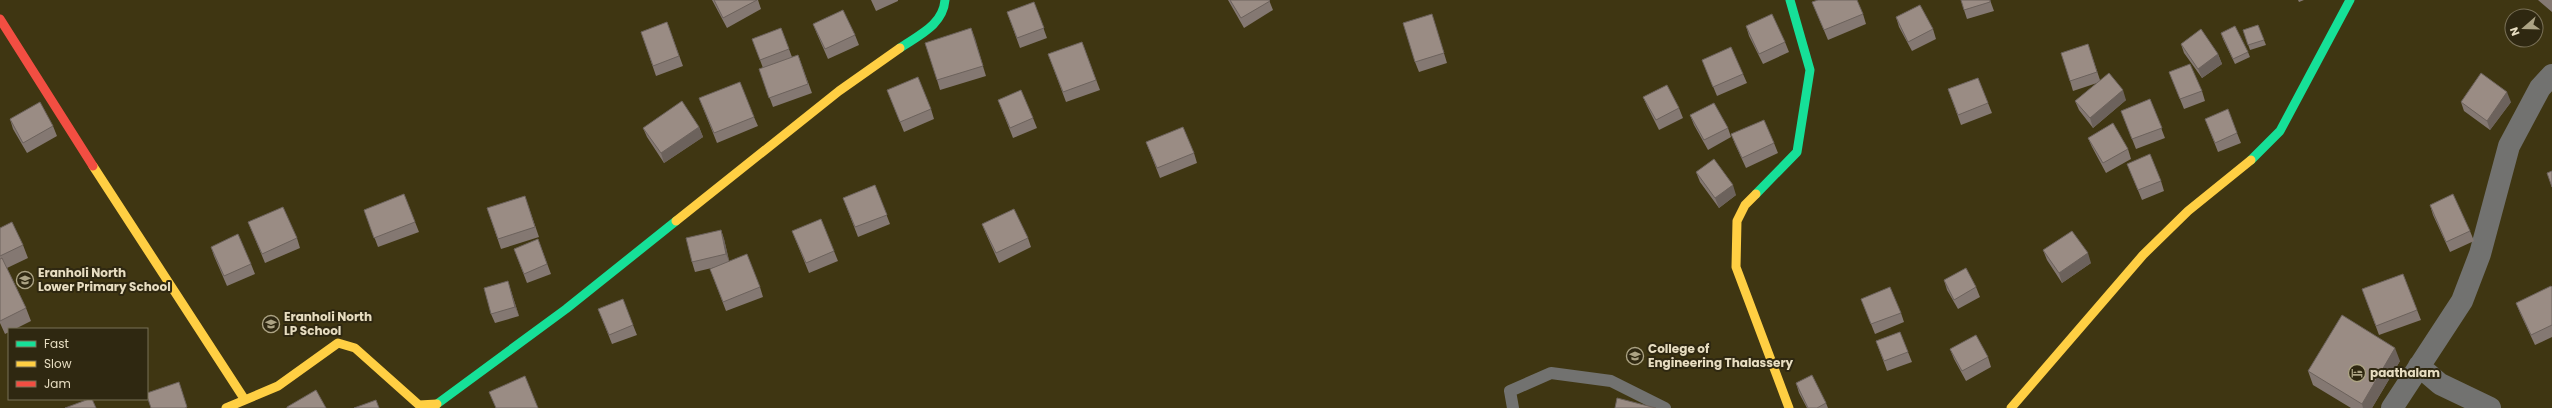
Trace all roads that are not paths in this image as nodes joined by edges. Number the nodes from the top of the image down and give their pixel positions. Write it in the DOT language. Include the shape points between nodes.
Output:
graph roads {
  1 [pos="945,0"];
  2 [pos="1790,0"];
  3 [pos="2350,0"];
  4 [pos="0,19"];
  5 [pos="2552,75"];
  6 [pos="2419,366"];
  7 [pos="245,400"];
  8 [pos="226,408"];
  9 [pos="1513,408"];
  10 [pos="1665,408"];
  11 [pos="1789,408"];
  12 [pos="2011,408"];
  13 [pos="2392,408"];
  14 [pos="2490,408"];
  1 -- 7 [label="street" via="944,10 936,23 839,90 566,309 437,404 420,405 355,348 338,343 278,386"];
  2 -- 11 [label="street" via="1810,70 1797,152 1745,204 1737,221 1736,267"];
  3 -- 12 [label="street" via="2280,131 2244,167 2188,211 2143,255"];
  4 -- 7 [label="street"];
  5 -- 6 [label="street" via="2540,88 2509,146 2480,254 2462,300"];
  6 -- 13 [label="street"];
  6 -- 14 [label="street" via="2440,384"];
  7 -- 8 [label="street"];
  9 -- 10 [label="lane" via="1510,391 1551,373 1611,381"];
}
